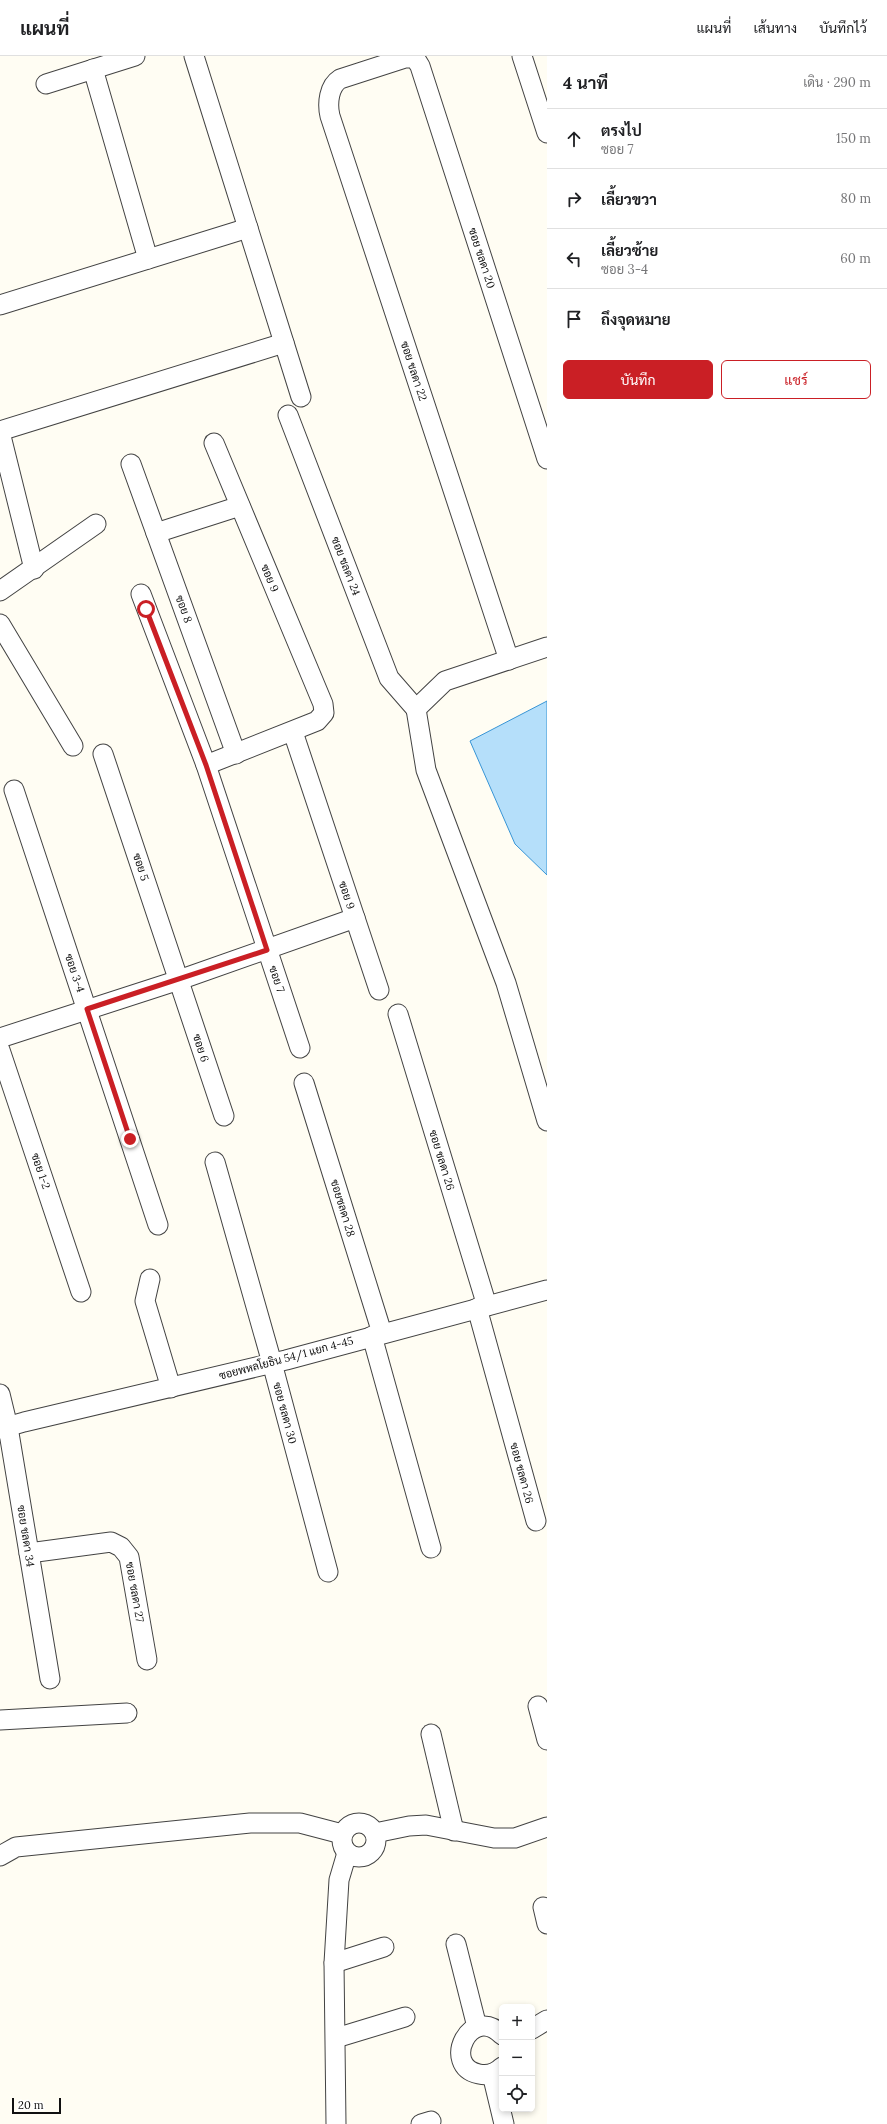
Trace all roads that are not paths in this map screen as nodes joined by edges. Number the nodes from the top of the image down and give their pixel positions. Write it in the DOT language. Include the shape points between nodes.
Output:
graph roads {
  1 [pos="135,56"];
  2 [pos="194,56"];
  3 [pos="522,56"];
  4 [pos="414,58"];
  5 [pos="93,69"];
  6 [pos="46,84"];
  7 [pos="547,133"];
  8 [pos="248,228"];
  9 [pos="148,259"];
  10 [pos="0,305"];
  11 [pos="284,343"];
  12 [pos="301,397"];
  13 [pos="288,415"];
  14 [pos="0,432"];
  15 [pos="214,444"];
  16 [pos="547,459"];
  17 [pos="131,464"];
  18 [pos="240,506"];
  19 [pos="96,524"];
  20 [pos="156,533"];
  21 [pos="34,569"];
  22 [pos="0,590"];
  23 [pos="141,594"];
  24 [pos="0,624"];
  25 [pos="547,647"];
  26 [pos="509,660"];
  27 [pos="416,708"];
  28 [pos="293,732"];
  29 [pos="73,746"];
  30 [pos="103,754"];
  31 [pos="236,754"];
  32 [pos="206,765"];
  33 [pos="14,790"];
  34 [pos="355,918"];
  35 [pos="267,950"];
  36 [pos="178,980"];
  37 [pos="379,990"];
  38 [pos="87,1009"];
  39 [pos="398,1014"];
  40 [pos="0,1038"];
  41 [pos="300,1048"];
  42 [pos="0,1050"];
  43 [pos="304,1083"];
  44 [pos="224,1116"];
  45 [pos="547,1121"];
  46 [pos="215,1162"];
  47 [pos="158,1225"];
  48 [pos="150,1278"];
  49 [pos="547,1290"];
  50 [pos="81,1292"];
  51 [pos="482,1307"];
  52 [pos="377,1335"];
  53 [pos="272,1363"];
  54 [pos="171,1388"];
  55 [pos="0,1394"];
  56 [pos="8,1422"];
  57 [pos="536,1521"];
  58 [pos="431,1548"];
  59 [pos="29,1553"];
  60 [pos="328,1572"];
  61 [pos="147,1660"];
  62 [pos="50,1679"];
  63 [pos="538,1706"];
  64 [pos="127,1712"];
  65 [pos="0,1720"];
  66 [pos="431,1734"];
  67 [pos="547,1740"];
  68 [pos="547,1827"];
  69 [pos="454,1830"];
  70 [pos="375,1833"];
  71 [pos="342,1834"];
  72 [pos="5,1848"];
  73 [pos="347,1853"];
  74 [pos="456,1944"];
  75 [pos="384,1947"];
  76 [pos="334,1963"];
  77 [pos="405,2017"];
  78 [pos="547,2020"];
  79 [pos="535,2027"];
  80 [pos="477,2028"];
  81 [pos="499,2033"];
  82 [pos="336,2038"];
  83 [pos="497,2070"];
  84 [pos="336,2124"];
  85 [pos="504,2124"];
  1 -- 5 [label="street"];
  2 -- 8 [label="street"];
  3 -- 7 [label="street"];
  4 -- 16 [label="street, ซอย ชลดา 20" via="422,74"];
  4 -- 26 [label="street, ซอย ชลดา 22" via="405,58 334,82 329,102 330,116"];
  5 -- 6 [label="street"];
  5 -- 9 [label="street"];
  8 -- 9 [label="street"];
  8 -- 11 [label="street"];
  9 -- 10 [label="street"];
  11 -- 12 [label="street"];
  11 -- 14 [label="street"];
  13 -- 27 [label="street, ซอย ชลดา 24" via="389,678"];
  14 -- 21 [label="street"];
  15 -- 18 [label="street, ซอย 9"];
  17 -- 20 [label="street, ซอย 8"];
  18 -- 20 [label="street"];
  18 -- 28 [label="street, ซอย 9" via="323,704 324,713 317,721"];
  19 -- 21 [label="street"];
  20 -- 31 [label="street, ซอย 8"];
  21 -- 22 [label="street"];
  23 -- 32 [label="street, ซอย 7"];
  24 -- 29 [label="street"];
  25 -- 26 [label="street"];
  26 -- 27 [label="street" via="445,681"];
  27 -- 45 [label="street" via="426,770 506,983"];
  28 -- 31 [label="street"];
  28 -- 34 [label="street, ซอย 9"];
  30 -- 36 [label="street, ซอย 5"];
  31 -- 32 [label="street"];
  32 -- 35 [label="street, ซอย 7"];
  33 -- 38 [label="street, ซอย 3-4"];
  34 -- 35 [label="street"];
  34 -- 37 [label="street, ซอย 9"];
  35 -- 36 [label="street"];
  35 -- 41 [label="street, ซอย 7"];
  36 -- 38 [label="street"];
  36 -- 44 [label="street, ซอย 6"];
  38 -- 40 [label="street"];
  38 -- 47 [label="street, ซอย 3-4"];
  39 -- 51 [label="street, ซอย ชลดา 26"];
  42 -- 50 [label="street, ซอย 1-2"];
  43 -- 52 [label="street, ซอยชลดา 28"];
  46 -- 53 [label="street, ซอย ชลดา 30"];
  48 -- 54 [label="street" via="145,1301"];
  49 -- 51 [label="street, ซอยพหลโยธิน 54/1 แยก 4-45"];
  51 -- 52 [label="street, ซอยพหลโยธิน 54/1 แยก 4-45"];
  51 -- 57 [label="street, ซอย ชลดา 26"];
  52 -- 53 [label="street, ซอยพหลโยธิน 54/1 แยก 4-45"];
  52 -- 58 [label="street, ซอยชลดา 28"];
  53 -- 54 [label="street, ซอยพหลโยธิน 54/1 แยก 4-45"];
  53 -- 60 [label="street, ซอย ชลดา 30"];
  54 -- 56 [label="street, ซอยพหลโยธิน 54/1 แยก 4-45"];
  55 -- 56 [label="street, ซอย ชลดา 34"];
  56 -- 59 [label="street, ซอย ชลดา 34"];
  59 -- 61 [label="street, ซอย ชลดา 27" via="111,1542 121,1547 129,1557"];
  59 -- 62 [label="street, ซอย ชลดา 34"];
  63 -- 67 [label="street"];
  64 -- 65 [label="street"];
  66 -- 69 [label="street"];
  68 -- 69 [label="street" via="514,1838 494,1838"];
  69 -- 70 [label="street" via="409,1826"];
  70 -- 71 [label="street" via="361,1822 349,1825"];
  70 -- 73 [label="street" via="375,1844 369,1854 358,1857"];
  71 -- 72 [label="street" via="300,1823 250,1822"];
  71 -- 73 [label="street" via="341,1841"];
  73 -- 76 [label="street" via="339,1880"];
  74 -- 80 [label="street"];
  75 -- 76 [label="street"];
  76 -- 82 [label="street"];
  77 -- 82 [label="street"];
  78 -- 79 [label="street"];
  80 -- 81 [label="street" via="492,2028"];
  80 -- 83 [label="street" via="465,2036 460,2050 462,2058 470,2070 484,2075"];
  82 -- 84 [label="street"];
  83 -- 85 [label="street"];
}
